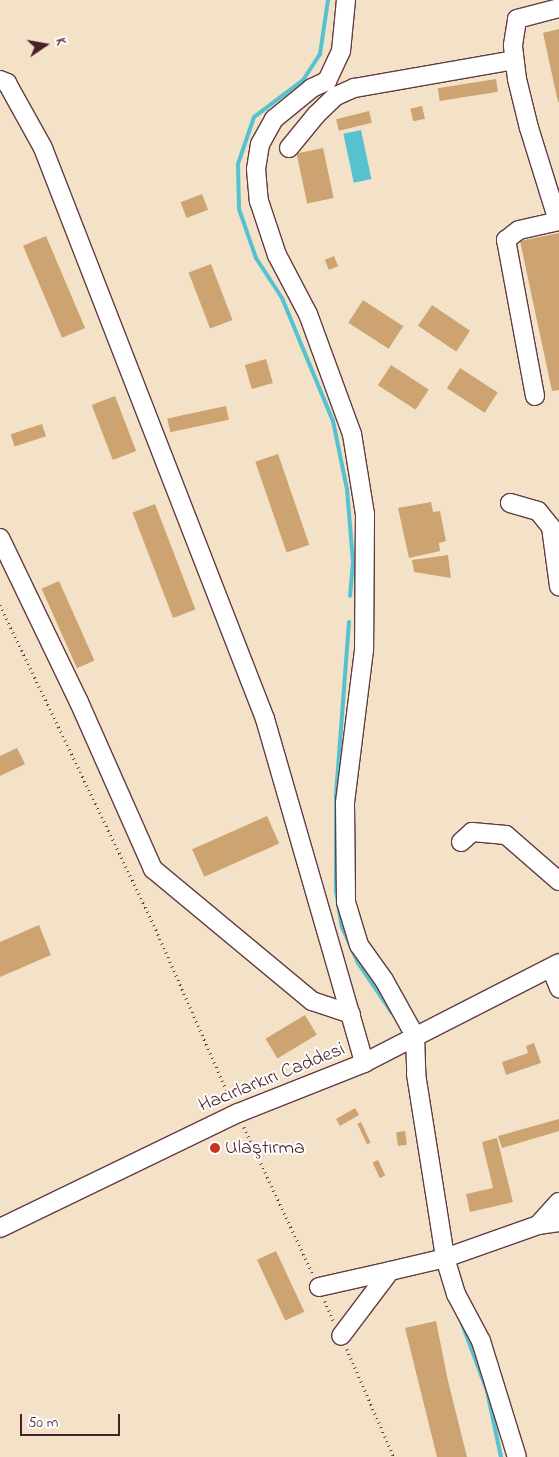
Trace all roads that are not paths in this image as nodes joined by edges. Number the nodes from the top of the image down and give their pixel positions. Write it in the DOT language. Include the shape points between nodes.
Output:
graph roads {
  1 [pos="346,0"];
  2 [pos="559,8"];
  3 [pos="514,60"];
  4 [pos="0,80"];
  5 [pos="289,148"];
  6 [pos="558,221"];
  7 [pos="535,396"];
  8 [pos="510,503"];
  9 [pos="0,538"];
  10 [pos="559,586"];
  11 [pos="461,842"];
  12 [pos="559,881"];
  13 [pos="555,965"];
  14 [pos="559,988"];
  15 [pos="351,1014"];
  16 [pos="415,1036"];
  17 [pos="364,1063"];
  18 [pos="559,1202"];
  19 [pos="559,1222"];
  20 [pos="538,1225"];
  21 [pos="0,1228"];
  22 [pos="444,1258"];
  23 [pos="390,1271"];
  24 [pos="319,1287"];
  25 [pos="341,1336"];
  26 [pos="517,1457"];
  1 -- 16 [label="street" via="341,51 327,80 274,119 260,144 256,169 258,193 277,255 308,314 352,434 364,514 366,579 359,706 345,803 346,902 359,945 384,980"];
  2 -- 3 [label="street" via="517,19"];
  3 -- 5 [label="street" via="354,88 336,96"];
  3 -- 6 [label="street" via="529,128"];
  4 -- 15 [label="street" via="7,83 43,148 265,720"];
  6 -- 7 [label="street" via="519,230 506,240"];
  8 -- 10 [label="street" via="538,511 551,527"];
  9 -- 15 [label="street" via="79,702 153,869 312,1001"];
  11 -- 12 [label="street" via="472,832 506,834"];
  13 -- 14 [label="street"];
  13 -- 16 [label="street, Hacırlarkırı Caddesi"];
  15 -- 17 [label="street"];
  16 -- 17 [label="street, Hacırlarkırı Caddesi"];
  16 -- 22 [label="street" via="418,1083"];
  17 -- 21 [label="street, Hacırlarkırı Caddesi" via="238,1113"];
  18 -- 20 [label="street"];
  19 -- 20 [label="street"];
  20 -- 22 [label="street"];
  22 -- 23 [label="street"];
  22 -- 26 [label="street" via="456,1294 481,1341"];
  23 -- 24 [label="street"];
  23 -- 25 [label="street"];
}
